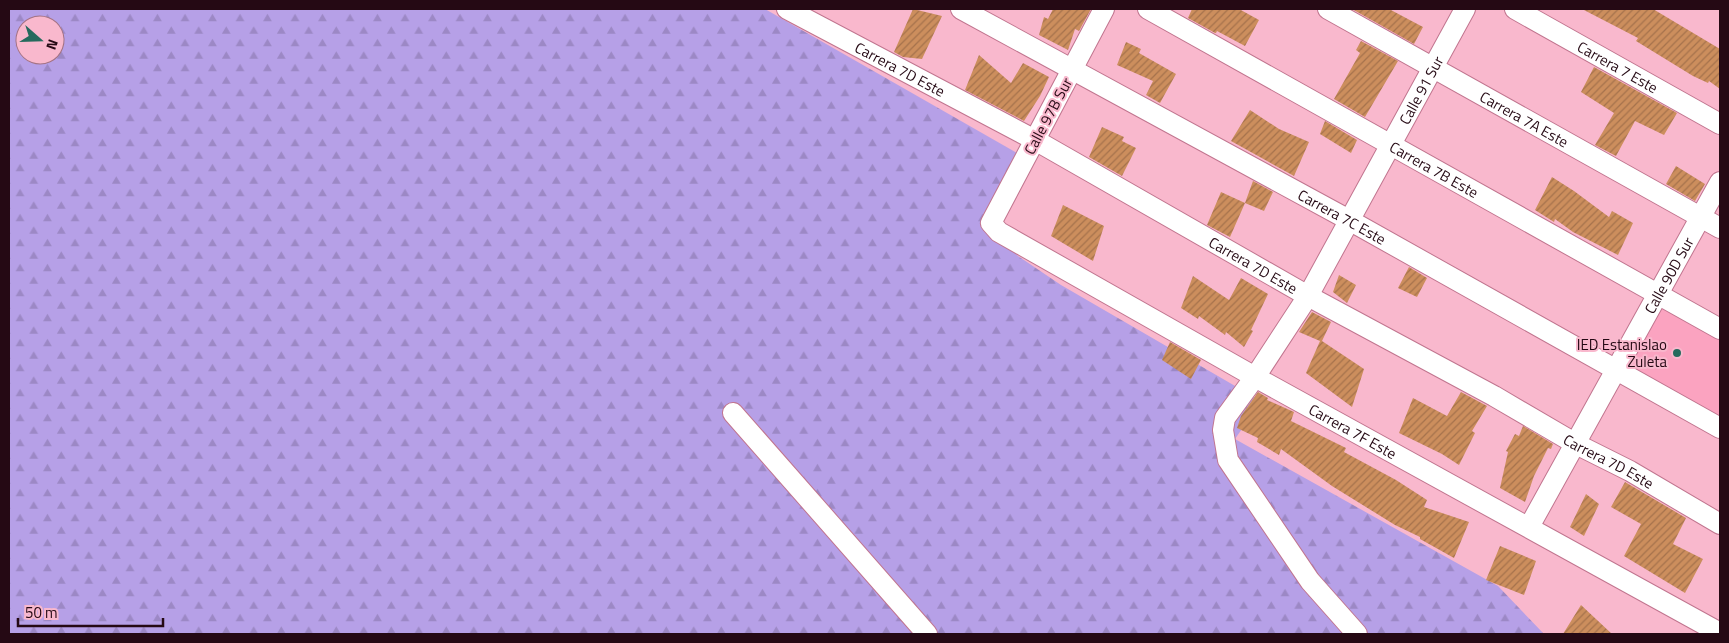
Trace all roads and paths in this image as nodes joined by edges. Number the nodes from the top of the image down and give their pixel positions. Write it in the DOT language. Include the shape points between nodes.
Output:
graph roads {
  1 [pos="787,9"];
  2 [pos="961,9"];
  3 [pos="1104,9"];
  4 [pos="1148,9"];
  5 [pos="1328,9"];
  6 [pos="1465,9"];
  7 [pos="1515,9"];
  8 [pos="1433,67"];
  9 [pos="1073,68"];
  10 [pos="1720,124"];
  11 [pos="1035,140"];
  12 [pos="1391,144"];
  13 [pos="1720,182"];
  14 [pos="1701,217"];
  15 [pos="1349,220"];
  16 [pos="991,223"];
  17 [pos="1720,228"];
  18 [pos="1658,294"];
  19 [pos="1308,296"];
  20 [pos="1720,329"];
  21 [pos="1616,370"];
  22 [pos="1255,377"];
  23 [pos="733,414"];
  24 [pos="1720,428"];
  25 [pos="1576,444"];
  26 [pos="1720,524"];
  27 [pos="1529,527"];
  28 [pos="1707,630"];
  29 [pos="927,634"];
  30 [pos="1357,634"];
  1 -- 11 [label="street, Carrera 7D Este"];
  2 -- 9 [label="street, Carrera 7C Este"];
  3 -- 9 [label="street, Calle 97B Sur"];
  4 -- 12 [label="street, Carrera 7B Este"];
  5 -- 8 [label="street, Carrera 7A Este"];
  6 -- 8 [label="street, Calle 91 Sur"];
  7 -- 10 [label="street, Carrera 7 Este"];
  8 -- 12 [label="street, Calle 91 Sur"];
  8 -- 14 [label="street, Carrera 7A Este"];
  9 -- 11 [label="street, Calle 97B Sur"];
  9 -- 15 [label="street, Carrera 7C Este"];
  11 -- 16 [label="street, Calle 97B Sur"];
  11 -- 19 [label="street, Carrera 7D Este"];
  12 -- 15 [label="street, Calle 91 Sur"];
  12 -- 18 [label="street, Carrera 7B Este"];
  13 -- 14 [label="street, Calle 90D Sur"];
  14 -- 17 [label="street, Carrera 7A Este"];
  14 -- 18 [label="street, Calle 90D Sur"];
  15 -- 19 [label="street, Calle 91 Sur"];
  15 -- 21 [label="street, Carrera 7C Este"];
  16 -- 22 [label="street, Carrera 7F Este" via="998,232"];
  18 -- 20 [label="street, Carrera 7B Este"];
  18 -- 21 [label="street, Calle 90D Sur"];
  19 -- 22 [label="street, Calle 91 Sur"];
  19 -- 25 [label="street, Carrera 7D Este"];
  21 -- 24 [label="street, Carrera 7C Este"];
  21 -- 25 [label="street, Calle 90D Sur"];
  22 -- 27 [label="street, Carrera 7F Este"];
  22 -- 30 [label="street, Calle 91 Sur" via="1225,418 1223,430 1228,460 1310,581"];
  23 -- 29 [label="street"];
  25 -- 26 [label="street, Carrera 7D Este" via="1630,471"];
  25 -- 27 [label="street, Calle 90D Sur"];
  27 -- 28 [label="street, Carrera 7F Este"];
}
